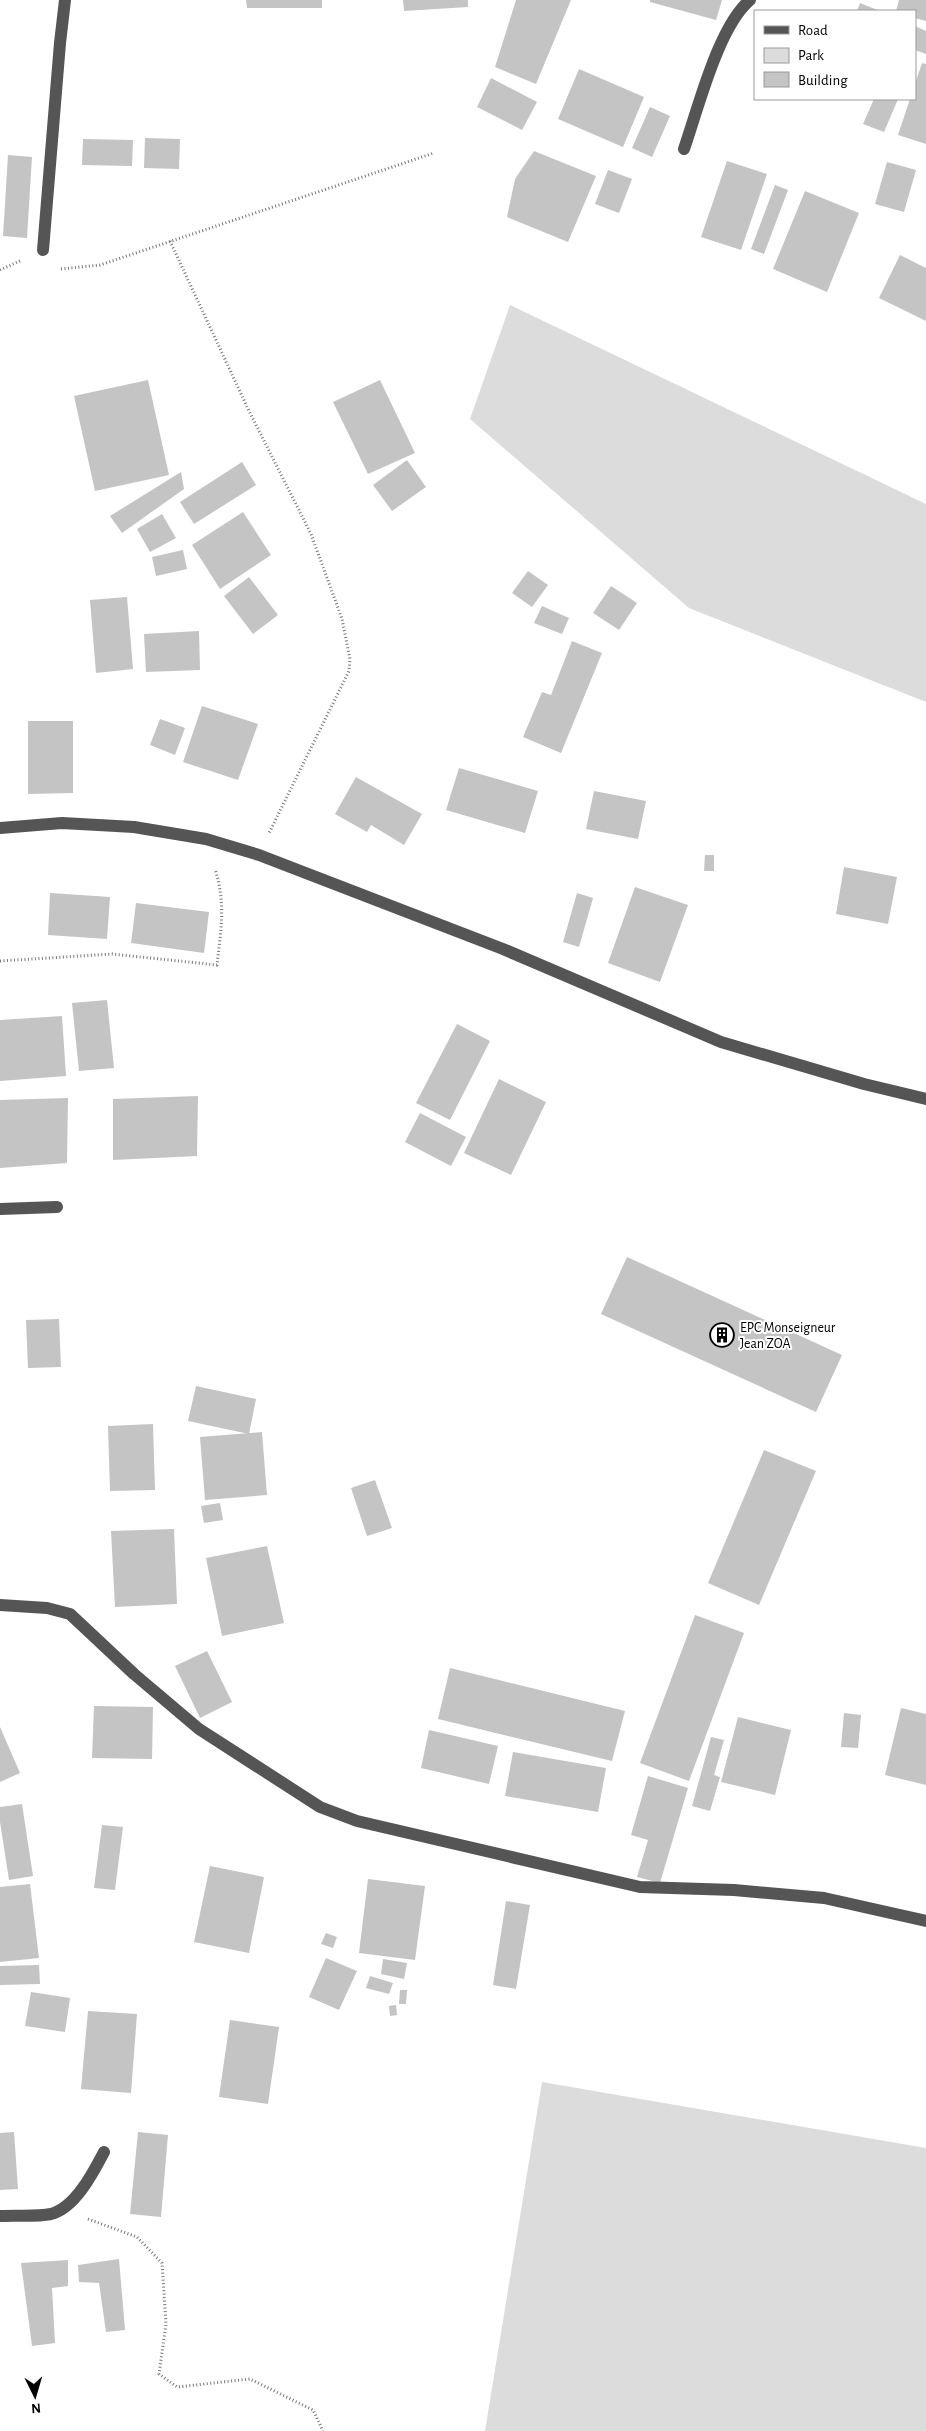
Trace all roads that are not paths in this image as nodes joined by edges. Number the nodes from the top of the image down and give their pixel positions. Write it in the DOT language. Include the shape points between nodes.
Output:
graph roads {
  1 [pos="65,0"];
  2 [pos="750,0"];
  3 [pos="684,149"];
  4 [pos="43,250"];
  5 [pos="0,828"];
  6 [pos="926,1099"];
  7 [pos="57,1207"];
  8 [pos="0,1208"];
  9 [pos="0,1604"];
  10 [pos="926,1921"];
  11 [pos="104,2152"];
  12 [pos="0,2216"];
  1 -- 4 [label="street"];
  2 -- 3 [label="street" via="741,8 723,40"];
  5 -- 6 [label="street" via="62,823 134,827 206,839 259,855 504,949 721,1042"];
  7 -- 8 [label="street"];
  9 -- 10 [label="street" via="47,1608 70,1614 199,1729 320,1807 357,1821 640,1887 734,1890 824,1898"];
  11 -- 12 [label="street" via="89,2180 64,2210 50,2214"];
}
